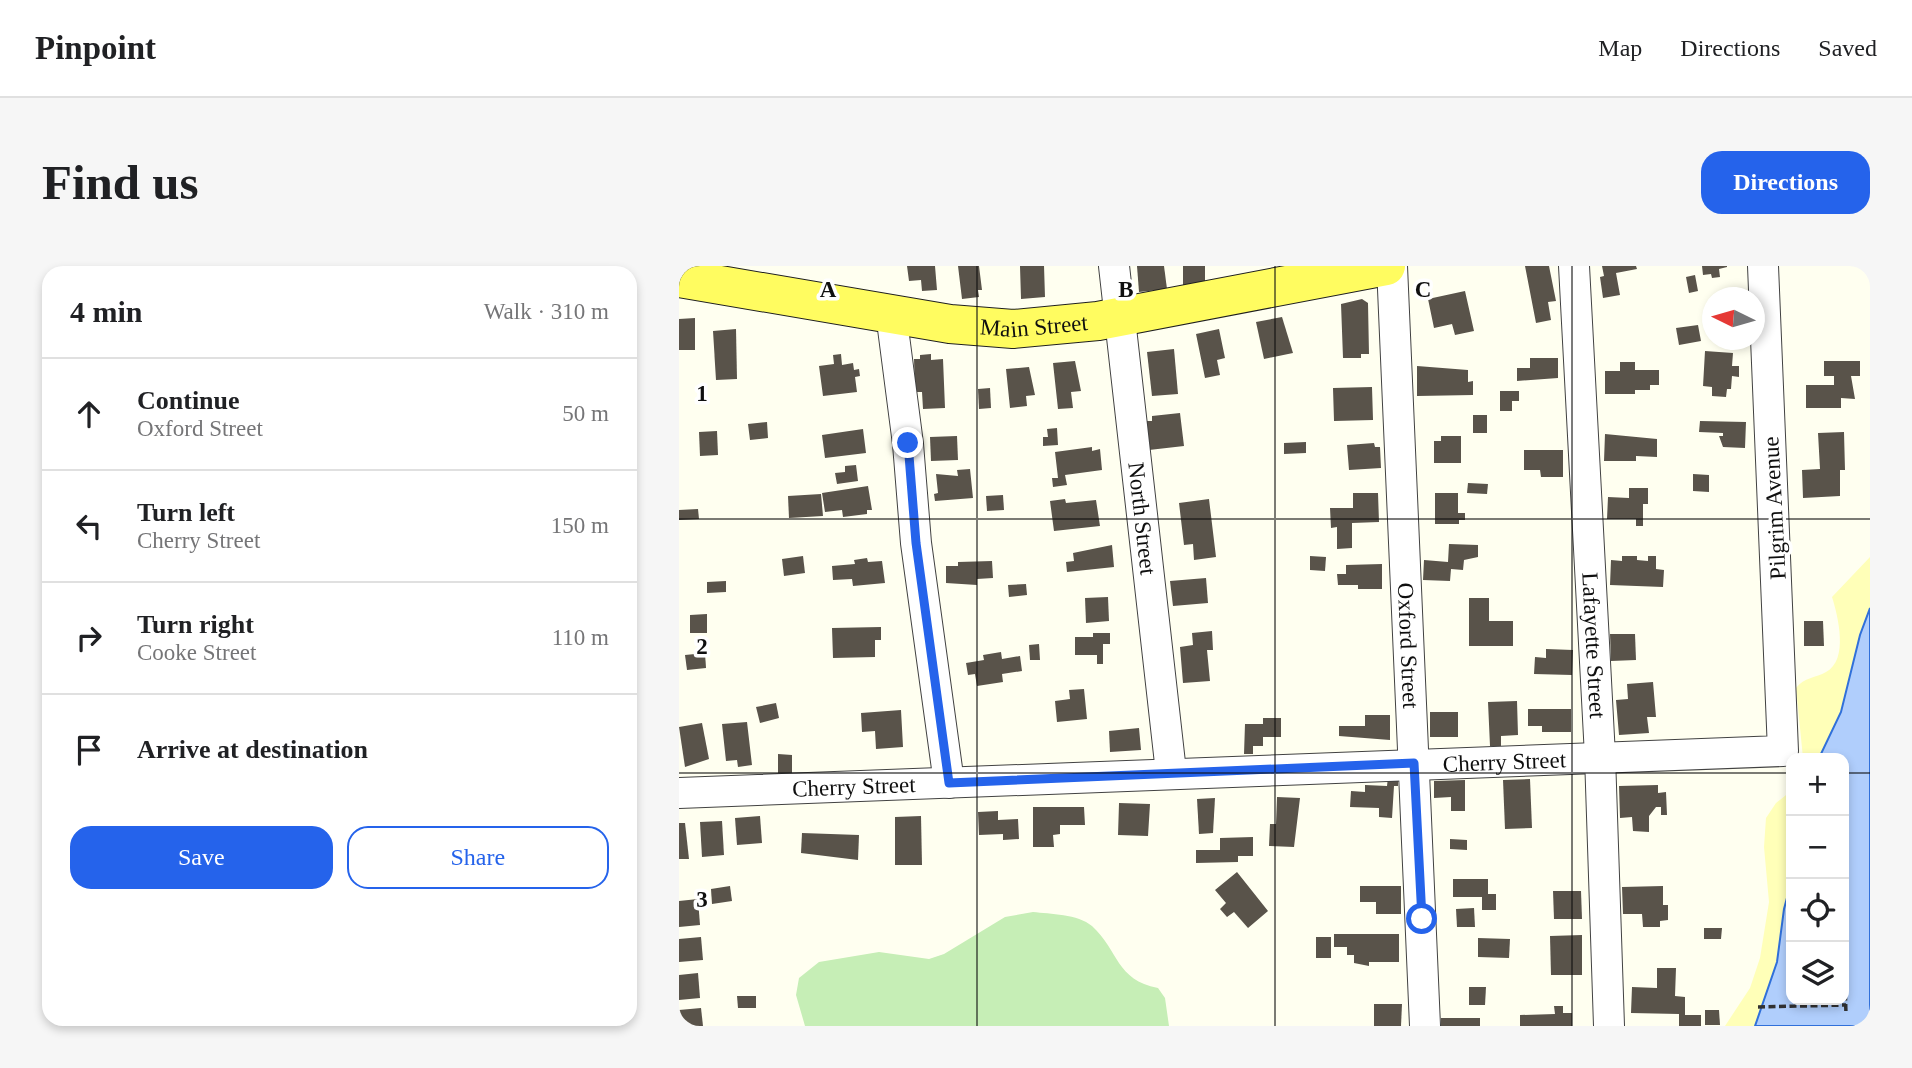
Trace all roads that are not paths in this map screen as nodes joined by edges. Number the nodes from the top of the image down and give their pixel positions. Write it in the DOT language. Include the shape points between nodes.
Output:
graph roads {
  1 [pos="1114,266"];
  2 [pos="1386,266"];
  3 [pos="1392,266"];
  4 [pos="1574,266"];
  5 [pos="1763,266"];
  6 [pos="679,278"];
  7 [pos="891,313"];
  8 [pos="1120,317"];
  9 [pos="1783,751"];
  10 [pos="1601,756"];
  11 [pos="1414,763"];
  12 [pos="1171,772"];
  13 [pos="949,783"];
  14 [pos="679,793"];
  15 [pos="1425,1026"];
  16 [pos="1609,1026"];
  1 -- 8 [label="street, North Street"];
  2 -- 8 [label="main road, Main Street"];
  3 -- 11 [label="street, Oxford Street"];
  4 -- 10 [label="street, Lafayette Street"];
  5 -- 9 [label="street, Pilgrim Avenue"];
  6 -- 7 [label="main road, Main Street"];
  7 -- 8 [label="main road, Main Street" via="1013,329"];
  7 -- 13 [label="street"];
  8 -- 12 [label="street, North Street"];
  9 -- 10 [label="street, Cherry Street"];
  10 -- 11 [label="street, Cherry Street"];
  10 -- 16 [label="street, Lafayette Street"];
  11 -- 12 [label="street, Cherry Street"];
  11 -- 15 [label="street, Oxford Street"];
  12 -- 13 [label="street, Cherry Street"];
  13 -- 14 [label="street, Cherry Street"];
}
